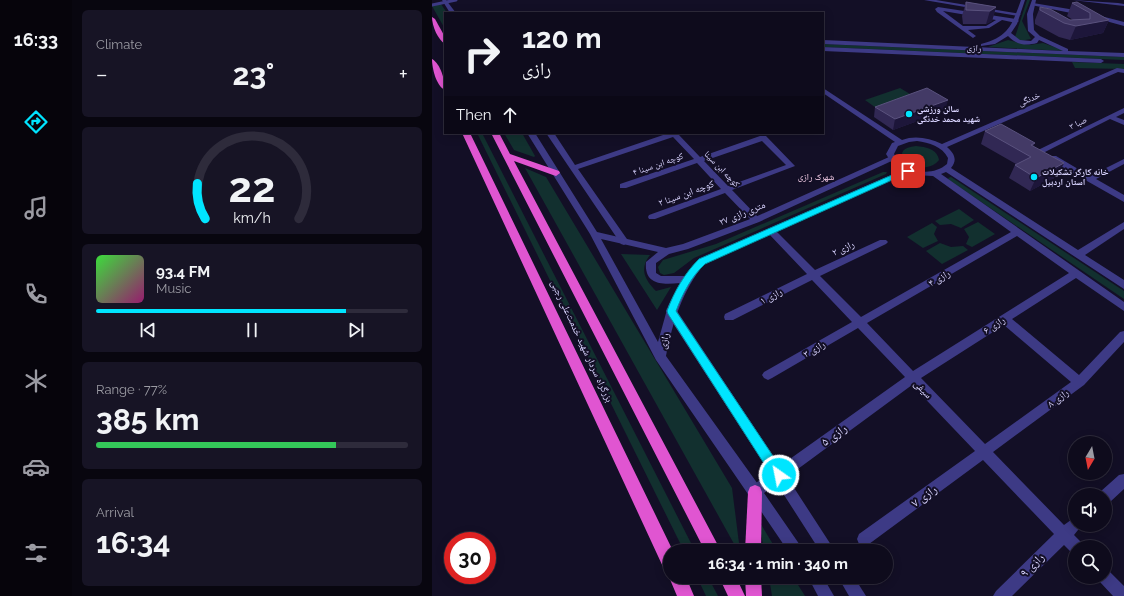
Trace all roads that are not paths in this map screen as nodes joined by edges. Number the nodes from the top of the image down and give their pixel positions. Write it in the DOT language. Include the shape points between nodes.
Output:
graph roads {
  1 [pos="456,0"];
  2 [pos="1023,0"];
  3 [pos="1074,0"];
  4 [pos="445,1"];
  5 [pos="1033,2"];
  6 [pos="432,5"];
  7 [pos="1124,5"];
  8 [pos="938,9"];
  9 [pos="452,12"];
  10 [pos="1018,14"];
  11 [pos="432,19"];
  12 [pos="1000,19"];
  13 [pos="1016,21"];
  14 [pos="1124,24"];
  15 [pos="962,28"];
  16 [pos="1009,34"];
  17 [pos="973,36"];
  18 [pos="1038,37"];
  19 [pos="444,40"];
  20 [pos="824,42"];
  21 [pos="964,48"];
  22 [pos="824,49"];
  23 [pos="1073,52"];
  24 [pos="1124,55"];
  25 [pos="432,61"];
  26 [pos="1110,61"];
  27 [pos="1124,70"];
  28 [pos="444,86"];
  29 [pos="824,91"];
  30 [pos="1124,110"];
  31 [pos="1111,117"];
  32 [pos="1124,123"];
  33 [pos="466,134"];
  34 [pos="495,134"];
  35 [pos="532,134"];
  36 [pos="551,134"];
  37 [pos="676,134"];
  38 [pos="900,142"];
  39 [pos="943,146"];
  40 [pos="507,156"];
  41 [pos="892,159"];
  42 [pos="699,160"];
  43 [pos="1124,161"];
  44 [pos="791,166"];
  45 [pos="573,168"];
  46 [pos="947,169"];
  47 [pos="908,171"];
  48 [pos="556,173"];
  49 [pos="934,174"];
  50 [pos="1090,179"];
  51 [pos="623,186"];
  52 [pos="727,190"];
  53 [pos="1124,199"];
  54 [pos="652,217"];
  55 [pos="756,220"];
  56 [pos="1124,225"];
  57 [pos="771,231"];
  58 [pos="1018,232"];
  59 [pos="594,234"];
  60 [pos="624,242"];
  61 [pos="883,242"];
  62 [pos="666,251"];
  63 [pos="1079,254"];
  64 [pos="1076,273"];
  65 [pos="813,275"];
  66 [pos="686,279"];
  67 [pos="1124,285"];
  68 [pos="1124,307"];
  69 [pos="671,311"];
  70 [pos="729,317"];
  71 [pos="1004,319"];
  72 [pos="859,323"];
  73 [pos="1124,335"];
  74 [pos="660,357"];
  75 [pos="768,375"];
  76 [pos="912,378"];
  77 [pos="1080,382"];
  78 [pos="984,452"];
  79 [pos="779,475"];
  80 [pos="1124,480"];
  81 [pos="1112,491"];
  82 [pos="755,492"];
  83 [pos="1068,530"];
  84 [pos="1063,534"];
  85 [pos="864,539"];
  86 [pos="1069,540"];
  87 [pos="709,544"];
  88 [pos="753,544"];
  89 [pos="792,544"];
  90 [pos="823,544"];
  91 [pos="663,548"];
  92 [pos="680,584"];
  93 [pos="731,584"];
  94 [pos="754,584"];
  95 [pos="819,584"];
  96 [pos="850,584"];
  97 [pos="1112,584"];
  98 [pos="686,596"];
  99 [pos="737,596"];
  100 [pos="754,596"];
  101 [pos="826,596"];
  102 [pos="858,596"];
  103 [pos="1001,596"];
  104 [pos="1123,596"];
  1 -- 4 [label="lane"];
  2 -- 10 [label="street"];
  3 -- 7 [label="street"];
  4 -- 6 [label="lane"];
  4 -- 9 [label="street"];
  5 -- 14 [label="street"];
  5 -- 18 [label="street" via="1031,31"];
  8 -- 10 [label="street" via="926,0"];
  8 -- 12 [label="street"];
  8 -- 15 [label="street"];
  10 -- 13 [label="street"];
  11 -- 19 [label="highway"];
  12 -- 13 [label="street"];
  12 -- 15 [label="street" via="995,25 988,27"];
  13 -- 16 [label="street"];
  15 -- 17 [label="street"];
  16 -- 18 [label="street" via="1015,41 1024,43 1035,42"];
  16 -- 21 [label="street" via="997,41"];
  18 -- 23 [label="street"];
  20 -- 21 [label="street, رازی"];
  21 -- 23 [label="street, رازی"];
  22 -- 26 [label="street, رازی"];
  23 -- 24 [label="street, رازی"];
  25 -- 28 [label="highway"];
  27 -- 39 [label="street, خدنگی" via="1117,70 997,126"];
  29 -- 38 [label="street"];
  30 -- 31 [label="street, صبا ۳"];
  31 -- 32 [label="street"];
  31 -- 50 [label="street, صبا ۳" via="1037,149"];
  33 -- 91 [label="highway, بزرگراه سردار شهید خدمت‌علی رجبی"];
  34 -- 40 [label="highway, بزرگراه سردار شهید خدمت‌علی رجبی"];
  35 -- 48 [label="street"];
  36 -- 45 [label="street"];
  37 -- 42 [label="street, کوچه ابن سینا"];
  37 -- 45 [label="street"];
  38 -- 39 [label="street" via="922,140"];
  38 -- 41 [label="street" via="892,149"];
  39 -- 46 [label="street" via="952,158 952,164"];
  40 -- 48 [label="highway"];
  40 -- 87 [label="highway, بزرگراه سردار شهید خدمت‌علی رجبی"];
  41 -- 47 [label="street"];
  41 -- 55 [label="street, ۲۷ متری رازی"];
  42 -- 44 [label="street, کوچه ابن سینا ۴" via="763,138"];
  42 -- 51 [label="street, کوچه ابن سینا ۴"];
  42 -- 52 [label="street, کوچه ابن سینا"];
  43 -- 50 [label="street"];
  44 -- 52 [label="street, کوچه ابن سینا ۲"];
  45 -- 60 [label="street"];
  46 -- 49 [label="street"];
  46 -- 63 [label="street"];
  47 -- 49 [label="street"];
  47 -- 57 [label="street"];
  48 -- 59 [label="street"];
  49 -- 58 [label="street"];
  50 -- 53 [label="street"];
  52 -- 54 [label="street, کوچه ابن سینا ۲"];
  52 -- 55 [label="street, کوچه ابن سینا"];
  55 -- 62 [label="street, ۲۷ متری رازی" via="685,248"];
  56 -- 63 [label="street"];
  57 -- 65 [label="street, سیفی"];
  57 -- 66 [label="street, رازی" via="702,262"];
  58 -- 64 [label="street"];
  58 -- 72 [label="street, رازی ۴"];
  59 -- 60 [label="street, ۲۷ متری رازی"];
  59 -- 74 [label="street"];
  60 -- 62 [label="street, ۲۷ متری رازی"];
  61 -- 65 [label="street, رازی ۲"];
  62 -- 66 [label="street" via="651,262 650,270 653,277 663,281"];
  63 -- 67 [label="street"];
  64 -- 68 [label="street"];
  64 -- 71 [label="street, رازی ۶"];
  65 -- 70 [label="street, رازی ۱"];
  65 -- 72 [label="street, سیفی"];
  66 -- 69 [label="street, رازی"];
  69 -- 74 [label="street, رازی"];
  69 -- 79 [label="street"];
  71 -- 76 [label="street, رازی ۶"];
  71 -- 77 [label="street"];
  72 -- 75 [label="street, رازی ۳"];
  72 -- 76 [label="street, سیفی"];
  73 -- 77 [label="street, رازی ۸"];
  74 -- 82 [label="street"];
  76 -- 78 [label="street, سیفی"];
  76 -- 79 [label="street, رازی ۵"];
  77 -- 78 [label="street, رازی ۸"];
  78 -- 84 [label="street, سیفی"];
  78 -- 85 [label="street, رازی ۷"];
  79 -- 82 [label="street, رازی ۵"];
  79 -- 90 [label="street"];
  80 -- 81 [label="street"];
  82 -- 88 [label="highway"];
  82 -- 89 [label="street"];
  83 -- 84 [label="street, رازی ۹"];
  84 -- 86 [label="street, سیفی"];
  84 -- 103 [label="street, رازی ۹"];
  92 -- 98 [label="highway"];
  93 -- 99 [label="highway"];
  94 -- 100 [label="highway"];
  95 -- 101 [label="street"];
  96 -- 102 [label="street"];
  97 -- 104 [label="street"];
}
